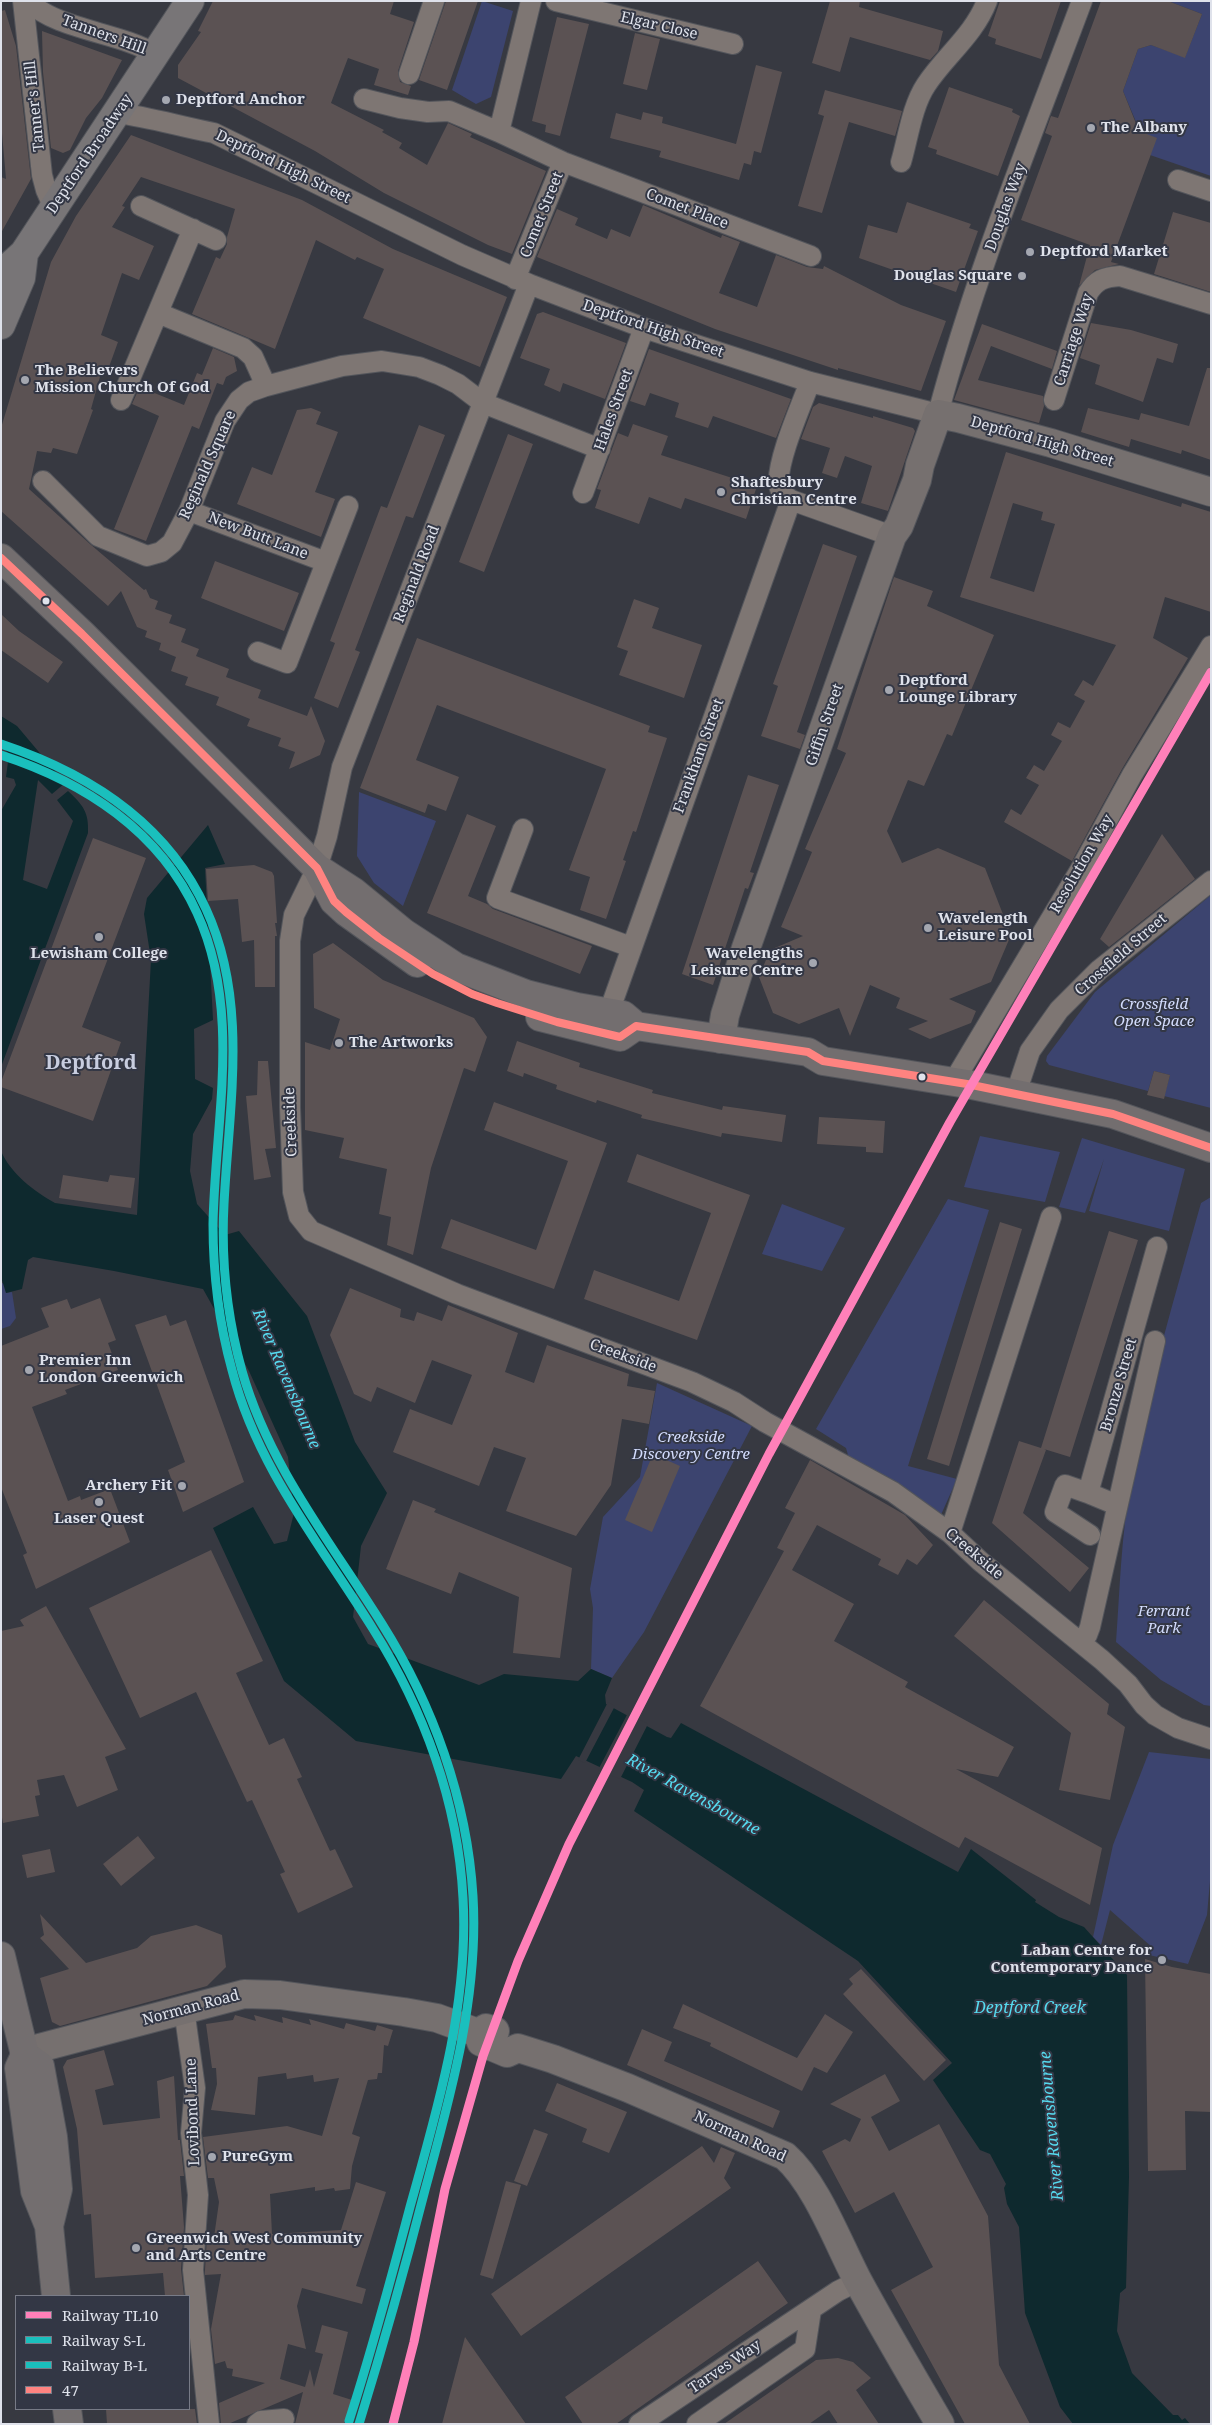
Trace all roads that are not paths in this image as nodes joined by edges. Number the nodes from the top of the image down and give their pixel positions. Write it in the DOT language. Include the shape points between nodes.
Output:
graph roads {
  1 [pos="23,1"];
  2 [pos="28,1"];
  3 [pos="190,1"];
  4 [pos="434,1"];
  5 [pos="531,1"];
  6 [pos="556,1"];
  7 [pos="987,1"];
  8 [pos="1082,1"];
  9 [pos="733,44"];
  10 [pos="155,54"];
  11 [pos="409,74"];
  12 [pos="364,99"];
  13 [pos="117,113"];
  14 [pos="499,132"];
  15 [pos="564,162"];
  16 [pos="901,162"];
  17 [pos="1178,180"];
  18 [pos="1211,191"];
  19 [pos="141,206"];
  20 [pos="54,208"];
  21 [pos="193,229"];
  22 [pos="216,240"];
  23 [pos="24,253"];
  24 [pos="811,256"];
  25 [pos="1,274"];
  26 [pos="522,282"];
  27 [pos="1211,304"];
  28 [pos="5,312"];
  29 [pos="158,313"];
  30 [pos="644,328"];
  31 [pos="810,382"];
  32 [pos="266,386"];
  33 [pos="121,400"];
  34 [pos="1054,400"];
  35 [pos="483,403"];
  36 [pos="938,414"];
  37 [pos="600,449"];
  38 [pos="44,481"];
  39 [pos="1211,492"];
  40 [pos="583,493"];
  41 [pos="790,500"];
  42 [pos="348,506"];
  43 [pos="190,511"];
  44 [pos="882,532"];
  45 [pos="1,558"];
  46 [pos="326,562"];
  47 [pos="1211,646"];
  48 [pos="258,652"];
  49 [pos="523,828"];
  50 [pos="317,868"];
  51 [pos="1211,881"];
  52 [pos="631,947"];
  53 [pos="608,1012"];
  54 [pos="636,1026"];
  55 [pos="721,1039"];
  56 [pos="954,1081"];
  57 [pos="1016,1093"];
  58 [pos="1211,1148"];
  59 [pos="1051,1217"];
  60 [pos="1157,1247"];
  61 [pos="1155,1341"];
  62 [pos="1088,1493"];
  63 [pos="1117,1505"];
  64 [pos="950,1533"];
  65 [pos="1090,1535"];
  66 [pos="1081,1642"];
  67 [pos="1211,1739"];
  68 [pos="1,1956"];
  69 [pos="184,2009"];
  70 [pos="24,2053"];
  71 [pos="858,2281"];
  72 [pos="56,2295"];
  73 [pos="811,2310"];
  74 [pos="67,2410"];
  75 [pos="284,2419"];
  76 [pos="69,2424"];
  77 [pos="209,2424"];
  78 [pos="257,2424"];
  79 [pos="639,2424"];
  80 [pos="697,2424"];
  81 [pos="940,2424"];
  1 -- 20 [label="street, Tanner's Hill" via="42,175"];
  2 -- 10 [label="street, Tanners Hill" via="52,17 142,46"];
  3 -- 10 [label="highway, Deptford Broadway"];
  4 -- 11 [label="street"];
  5 -- 14 [label="street"];
  6 -- 9 [label="street, Elgar Close"];
  7 -- 16 [label="street" via="973,28 925,85"];
  8 -- 36 [label="street, Douglas Way" via="967,317"];
  10 -- 13 [label="highway, Deptford Broadway"];
  12 -- 14 [label="street, Comet Street" via="428,112 449,111"];
  13 -- 20 [label="highway, Deptford Broadway"];
  13 -- 26 [label="street, Deptford High Street" via="214,133"];
  14 -- 15 [label="street, Comet Street"];
  15 -- 24 [label="street, Comet Place"];
  15 -- 26 [label="street, Comet Street"];
  17 -- 18 [label="street"];
  19 -- 21 [label="street"];
  20 -- 23 [label="highway, Deptford Broadway"];
  21 -- 22 [label="street"];
  21 -- 29 [label="street"];
  23 -- 25 [label="highway, Deptford Broadway"];
  23 -- 28 [label="highway, Deptford Broadway" via="21,278"];
  26 -- 30 [label="street, Deptford High Street"];
  26 -- 35 [label="street, Reginald Road"];
  27 -- 34 [label="street, Carriage Way" via="1120,276 1106,277 1094,283"];
  29 -- 32 [label="street" via="243,348 254,357"];
  29 -- 33 [label="street"];
  30 -- 31 [label="street, Deptford High Street"];
  30 -- 37 [label="street, Hales Street"];
  31 -- 36 [label="street, Deptford High Street"];
  31 -- 41 [label="street" via="779,475 779,486"];
  32 -- 35 [label="street, Reginald Square" via="342,366 382,361 419,367 440,375"];
  32 -- 43 [label="street, Reginald Square" via="249,392 230,410"];
  35 -- 37 [label="street, Reginald Square"];
  35 -- 50 [label="street, Reginald Road" via="342,767"];
  36 -- 39 [label="main road, Deptford High Street" via="1051,443"];
  36 -- 44 [label="main road, Giffin Street" via="899,526"];
  37 -- 40 [label="street, Hales Street"];
  38 -- 43 [label="street, Reginald Square" via="98,536 146,556 161,552 172,543"];
  41 -- 44 [label="street"];
  41 -- 52 [label="street, Frankham Street"];
  42 -- 46 [label="street, New Butt Lane"];
  43 -- 46 [label="street, New Butt Lane"];
  44 -- 55 [label="main road, Giffin Street" via="746,948"];
  45 -- 50 [label="main road"];
  46 -- 48 [label="street, New Butt Lane" via="287,663"];
  47 -- 56 [label="street, Resolution Way"];
  49 -- 52 [label="street" via="497,898"];
  50 -- 53 [label="main road" via="456,967 526,994"];
  50 -- 54 [label="main road" via="334,901 346,912 433,974 472,994 558,1022 620,1037"];
  50 -- 64 [label="street, Creekside" via="294,915 290,940 290,1107 294,1192 299,1216 311,1231 457,1294 692,1382 734,1402 764,1422 893,1492"];
  51 -- 57 [label="street, Crossfield Street" via="1099,970 1059,1010 1030,1051"];
  52 -- 53 [label="street, Frankham Street"];
  53 -- 54 [label="main road" via="623,1015"];
  54 -- 55 [label="main road"];
  55 -- 56 [label="main road" via="808,1052 823,1061"];
  56 -- 57 [label="main road"];
  57 -- 58 [label="main road" via="1113,1114"];
  59 -- 64 [label="street"];
  60 -- 62 [label="street, Bronze Street"];
  61 -- 63 [label="street, Bronze Street"];
  62 -- 63 [label="street"];
  62 -- 65 [label="street" via="1065,1484 1055,1512"];
  63 -- 66 [label="street, Bronze Street" via="1090,1627"];
  64 -- 66 [label="street, Creekside"];
  66 -- 67 [label="street, Creekside" via="1128,1684 1155,1715 1178,1728"];
  68 -- 70 [label="main road"];
  69 -- 70 [label="main road, Norman Road"];
  69 -- 71 [label="main road, Norman Road" via="237,1995 263,1993 437,2018 478,2033 486,2028 513,2037 518,2048 628,2088 785,2156 797,2166 809,2186"];
  69 -- 77 [label="street, Lovibond Lane" via="195,2088 190,2134 198,2195 193,2270"];
  70 -- 72 [label="main road" via="40,2066 53,2137 58,2189 49,2226"];
  71 -- 73 [label="street, Tarves Way"];
  71 -- 81 [label="main road, Norman Road"];
  73 -- 79 [label="street, Tarves Way"];
  73 -- 80 [label="street, Tarves Way" via="805,2349"];
  74 -- 76 [label="main road"];
  75 -- 78 [label="street"];
}
